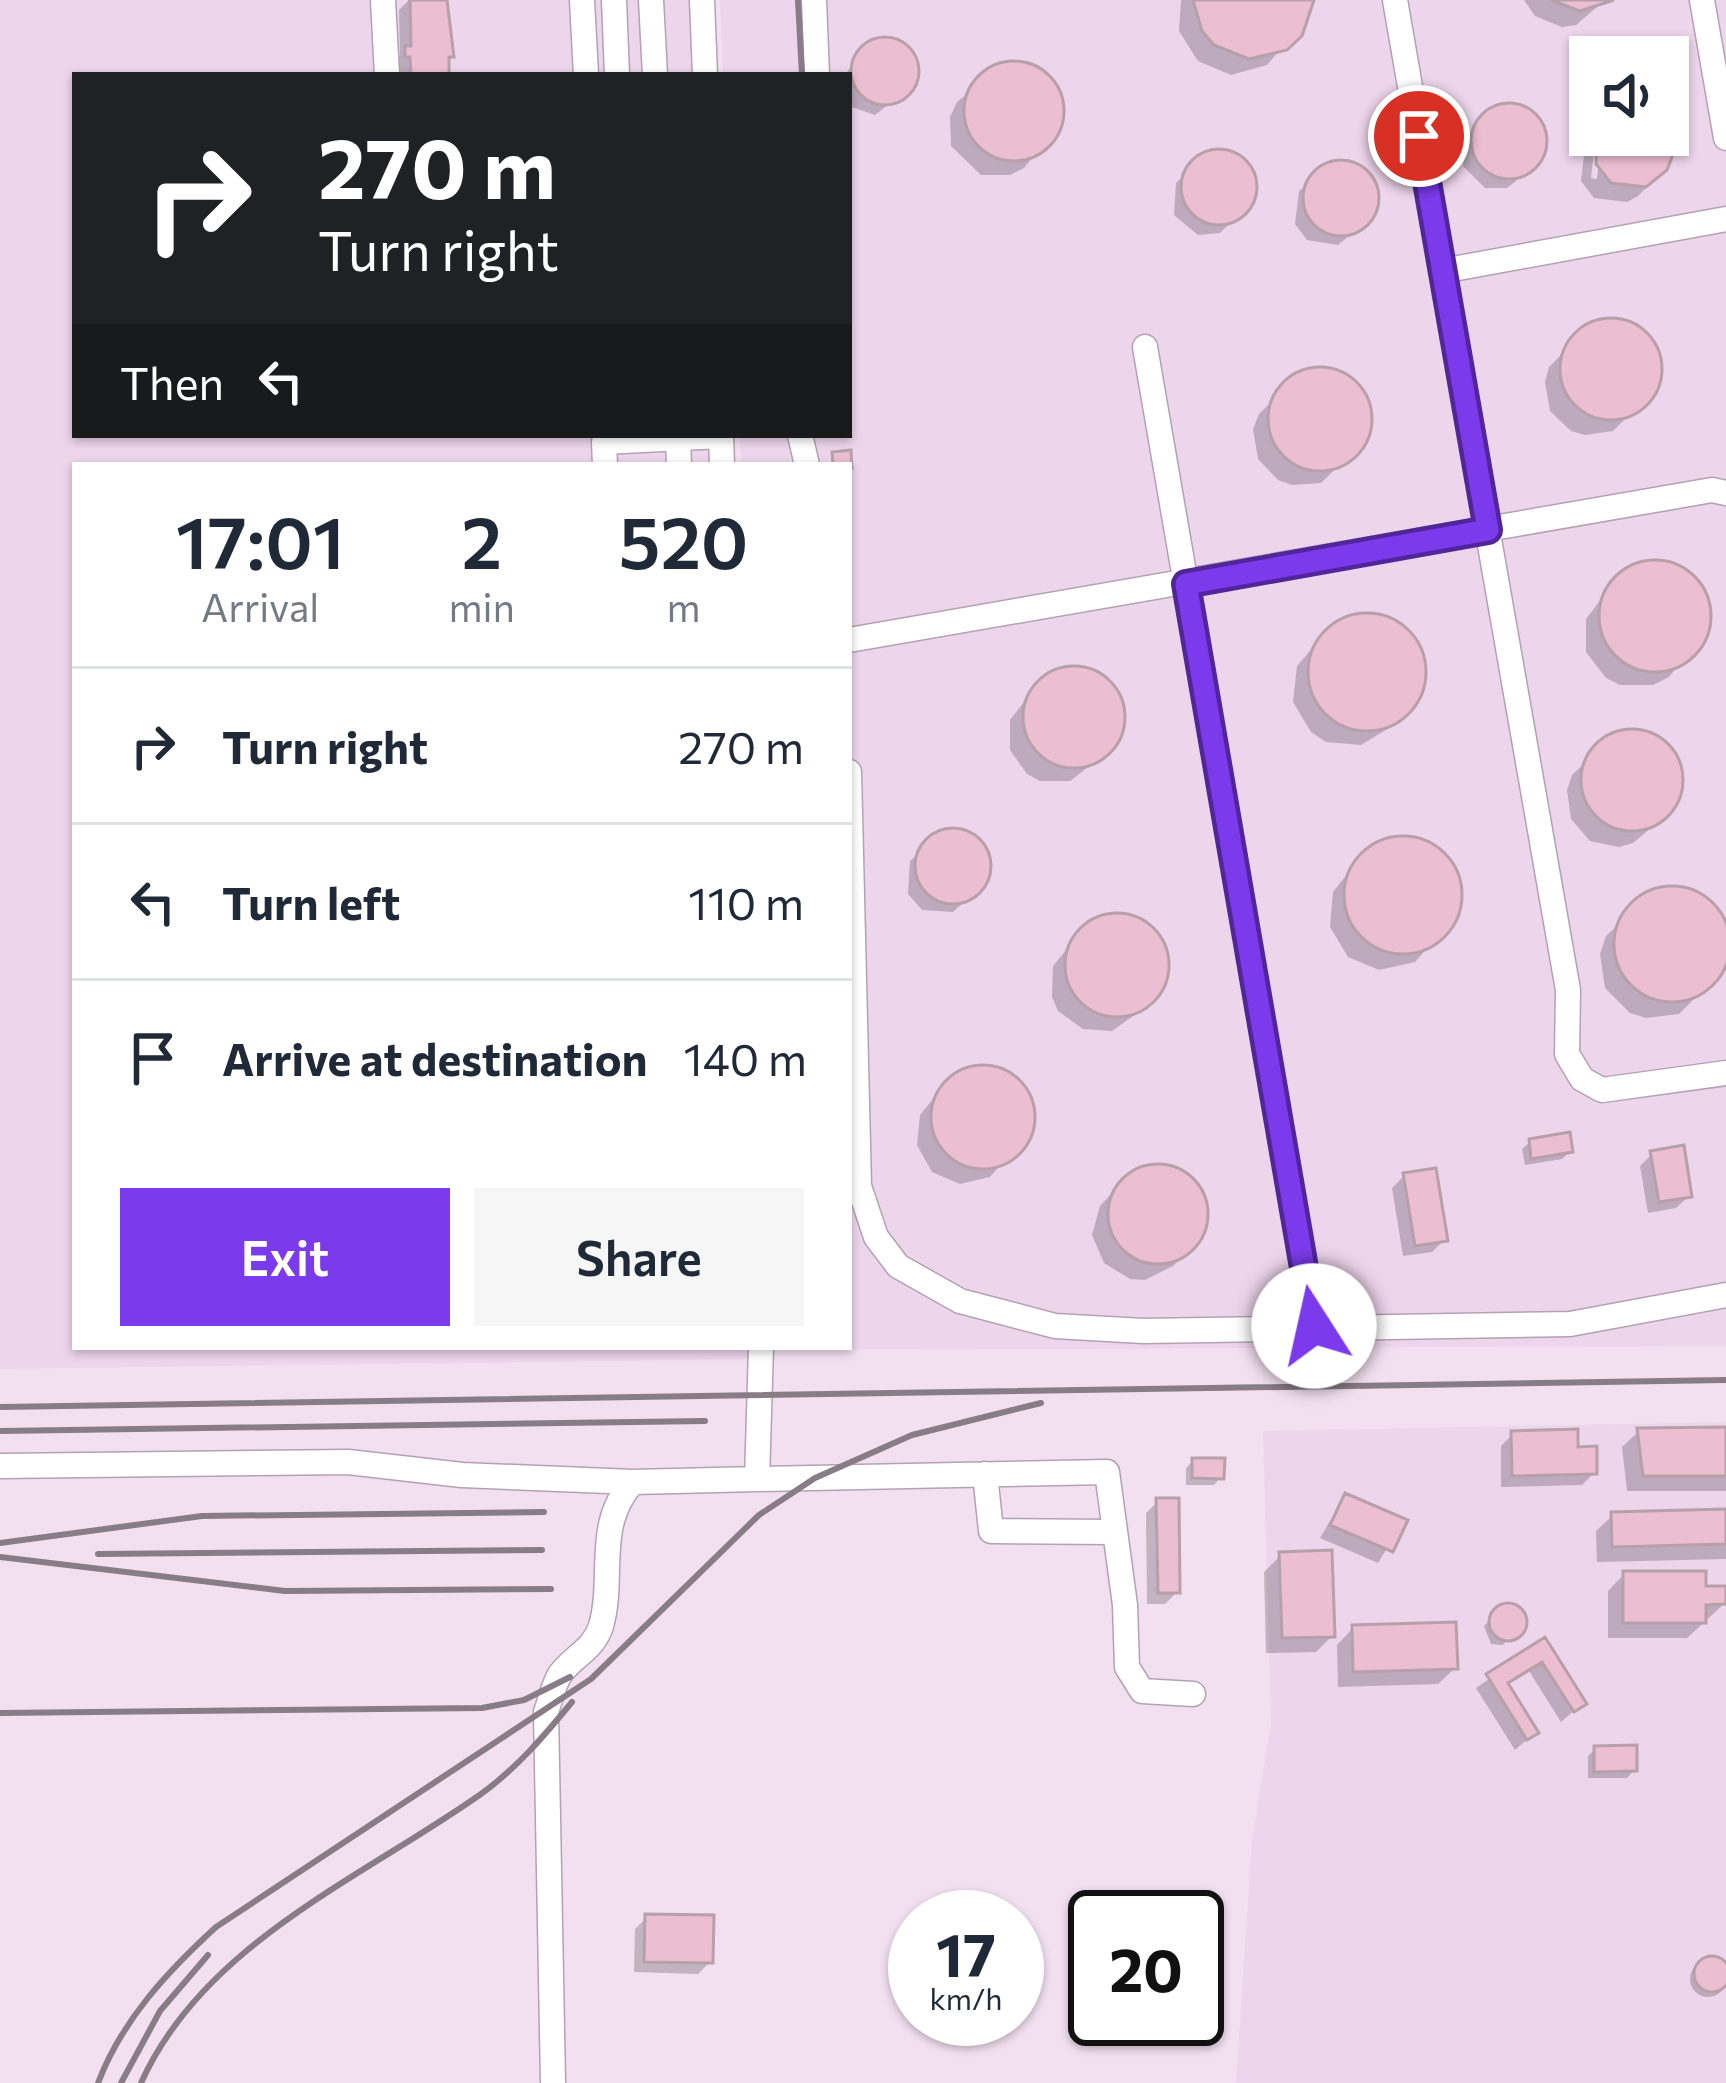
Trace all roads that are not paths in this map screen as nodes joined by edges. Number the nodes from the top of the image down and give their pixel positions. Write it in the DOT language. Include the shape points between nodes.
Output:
graph roads {
  1 [pos="383,0"];
  2 [pos="582,0"];
  3 [pos="614,0"];
  4 [pos="651,0"];
  5 [pos="702,0"];
  6 [pos="814,0"];
  7 [pos="1395,0"];
  8 [pos="1702,0"];
  9 [pos="386,72"];
  10 [pos="586,72"];
  11 [pos="617,72"];
  12 [pos="655,72"];
  13 [pos="705,72"];
  14 [pos="817,72"];
  15 [pos="1726,138"];
  16 [pos="1726,218"];
  17 [pos="1442,271"];
  18 [pos="1145,347"];
  19 [pos="641,438"];
  20 [pos="674,438"];
  21 [pos="604,448"];
  22 [pos="1726,493"];
  23 [pos="1488,530"];
  24 [pos="1186,584"];
  25 [pos="852,640"];
  26 [pos="852,885"];
  27 [pos="1726,1073"];
  28 [pos="1726,1295"];
  29 [pos="1314,1326"];
  30 [pos="761,1350"];
  31 [pos="0,1466"];
  32 [pos="986,1474"];
  33 [pos="757,1479"];
  34 [pos="633,1482"];
  35 [pos="1112,1532"];
  36 [pos="1193,1694"];
  37 [pos="553,2083"];
  1 -- 9 [label="street"];
  2 -- 10 [label="street"];
  3 -- 11 [label="street"];
  4 -- 12 [label="street"];
  5 -- 13 [label="street"];
  6 -- 14 [label="street"];
  7 -- 17 [label="street"];
  8 -- 15 [label="street"];
  16 -- 17 [label="street"];
  17 -- 23 [label="street"];
  18 -- 24 [label="street"];
  19 -- 20 [label="street"];
  19 -- 21 [label="street"];
  22 -- 23 [label="street"];
  23 -- 24 [label="street"];
  23 -- 27 [label="street" via="1568,990 1567,1054 1582,1079 1602,1090"];
  24 -- 25 [label="street"];
  24 -- 29 [label="street"];
  26 -- 29 [label="street" via="860,1186 876,1237 898,1266 960,1301 1055,1326"];
  28 -- 29 [label="street" via="1570,1324"];
  30 -- 33 [label="street"];
  31 -- 34 [label="street" via="348,1462"];
  32 -- 33 [label="street"];
  32 -- 35 [label="street" via="991,1531"];
  32 -- 35 [label="street" via="1107,1472"];
  33 -- 34 [label="street"];
  34 -- 37 [label="street" via="607,1534 602,1624 589,1650 561,1673 546,1712"];
  35 -- 36 [label="street" via="1127,1667 1142,1691"];
}
